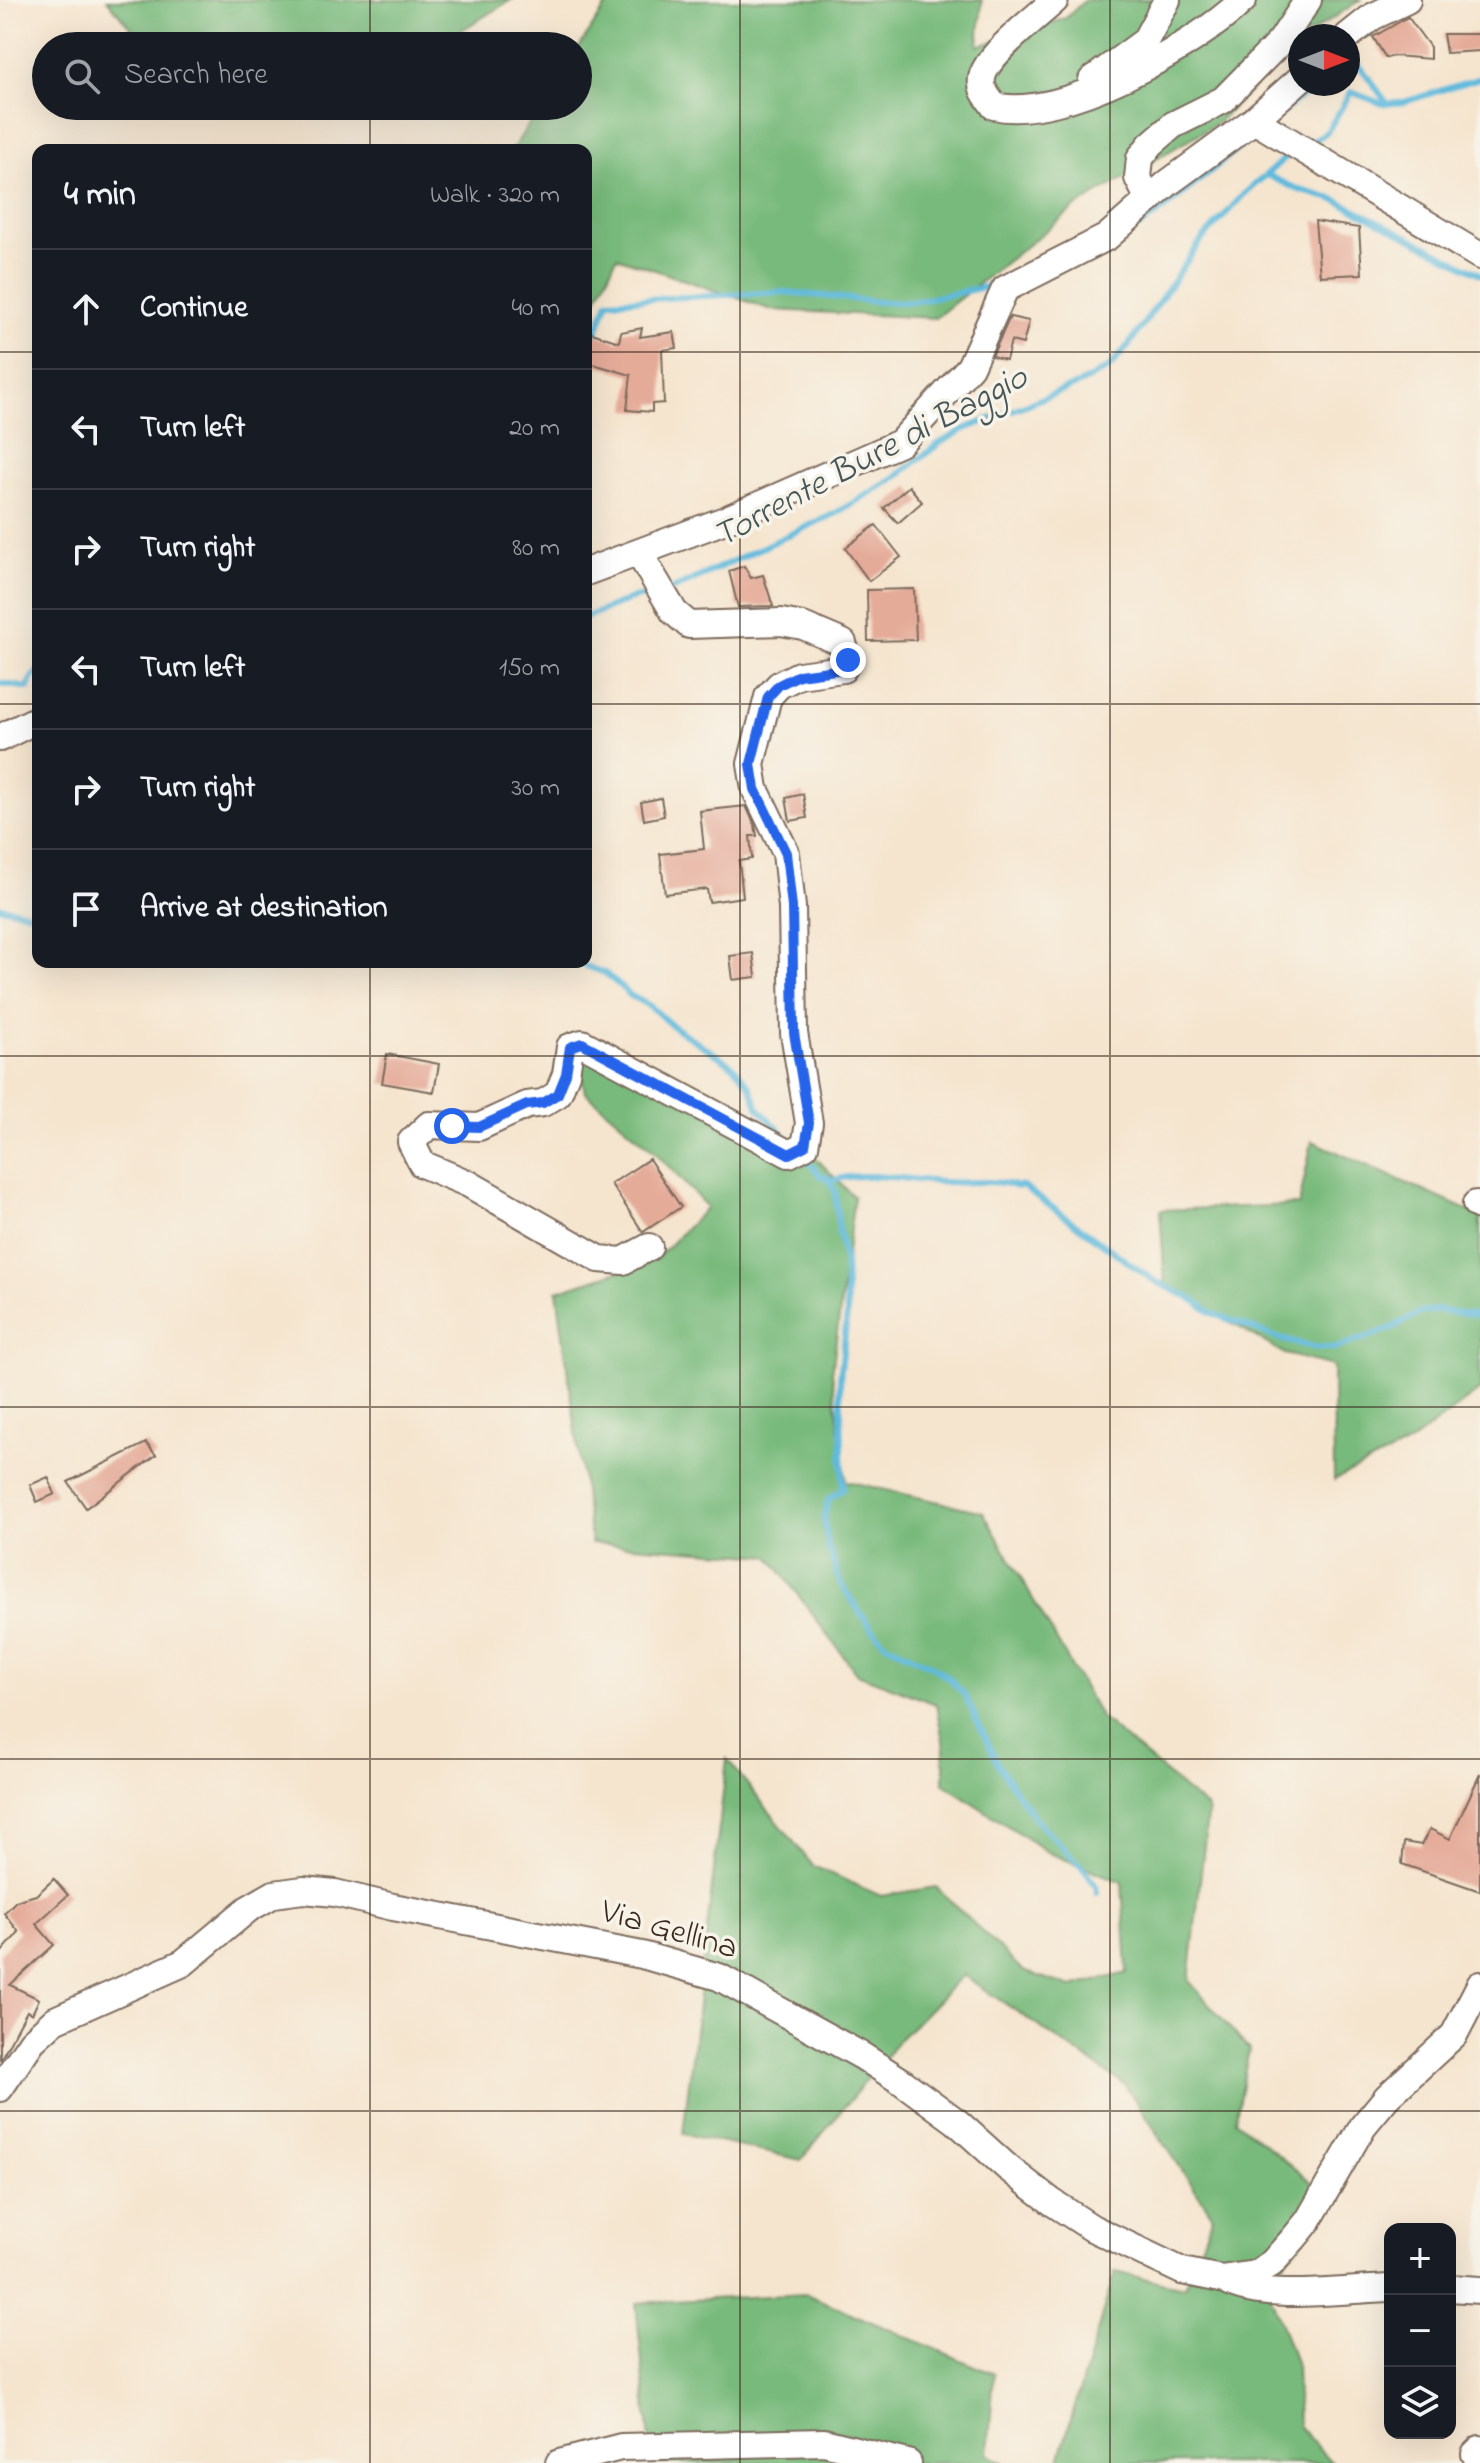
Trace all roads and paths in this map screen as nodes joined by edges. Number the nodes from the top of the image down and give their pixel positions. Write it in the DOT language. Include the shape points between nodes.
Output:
graph roads {
  1 [pos="1055,0"];
  2 [pos="1167,0"];
  3 [pos="1243,0"];
  4 [pos="1308,0"];
  5 [pos="1407,0"];
  6 [pos="1360,26"];
  7 [pos="1288,95"];
  8 [pos="1051,104"];
  9 [pos="1264,126"];
  10 [pos="1149,200"];
  11 [pos="1480,256"];
  12 [pos="643,559"];
  13 [pos="592,571"];
  14 [pos="32,722"];
  15 [pos="0,738"];
  16 [pos="649,1247"];
  17 [pos="1480,1985"];
  18 [pos="0,2088"];
  19 [pos="1221,2279"];
  20 [pos="1384,2288"];
  21 [pos="1456,2288"];
  22 [pos="1480,2290"];
  23 [pos="559,2463"];
  24 [pos="908,2463"];
  1 -- 8 [label="street" via="995,55 982,76 983,90 994,106 1011,110"];
  2 -- 8 [label="street" via="1145,41"];
  3 -- 8 [label="street" via="1193,40 1135,74"];
  4 -- 10 [label="street" via="1281,41 1223,100 1173,125 1151,144 1140,158 1138,178"];
  5 -- 6 [label="street"];
  7 -- 9 [label="street"];
  9 -- 10 [label="street" via="1168,183"];
  9 -- 11 [label="street"];
  10 -- 12 [label="street" via="1107,237 1005,289 970,367 900,443"];
  12 -- 13 [label="street"];
  12 -- 16 [label="street" via="682,621 699,626 803,626 843,643 848,660 843,669 799,675 779,685 768,697 751,764 755,789 786,853 794,1033 809,1123 805,1146 789,1154 582,1043 570,1047 558,1094 543,1103 479,1127 429,1125 411,1142 422,1164 469,1184 599,1259 623,1261"];
  14 -- 15 [label="street"];
  17 -- 19 [label="street, Via Gellina" via="1454,2035 1363,2126 1308,2221 1272,2263 1255,2274"];
  18 -- 19 [label="street, Via Gellina" via="32,2041 55,2020 183,1963 274,1894 335,1893 642,1955 719,1977 901,2081 1092,2228 1182,2271"];
  19 -- 20 [label="street" via="1240,2288 1278,2292"];
  21 -- 22 [label="street"];
  23 -- 24 [label="street" via="621,2447 824,2442"];
}
